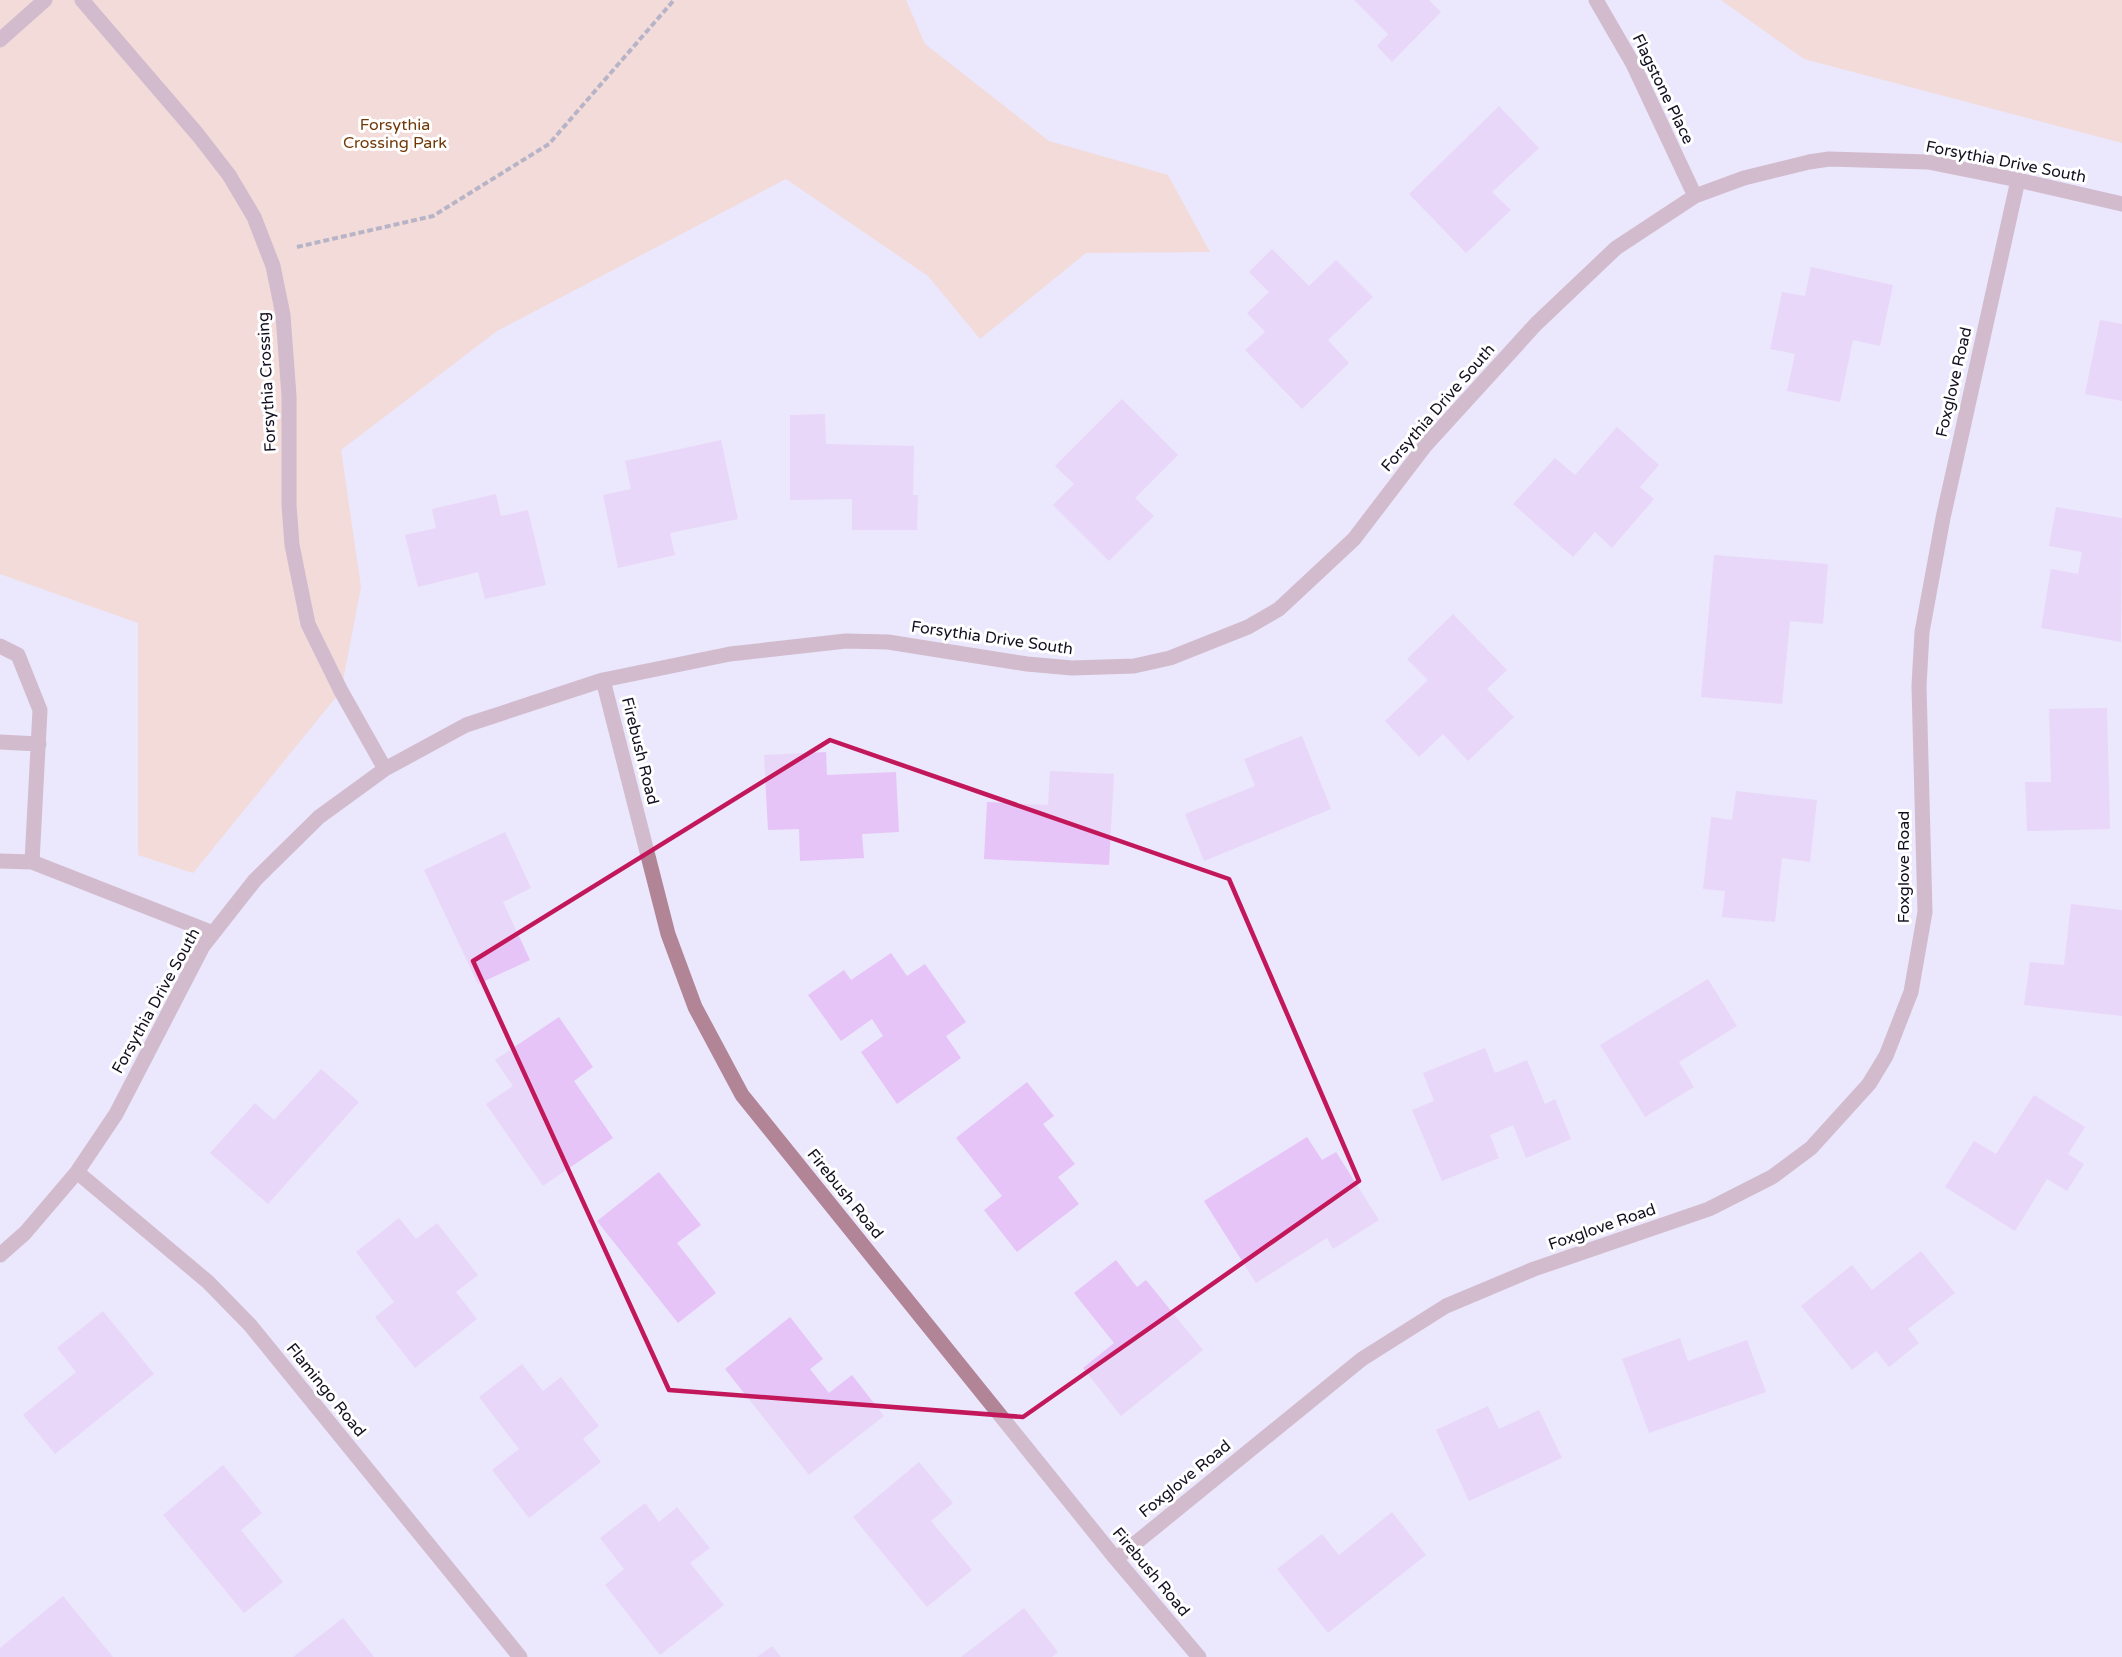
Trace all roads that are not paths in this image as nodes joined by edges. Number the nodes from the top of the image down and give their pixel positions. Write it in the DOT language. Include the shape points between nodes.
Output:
graph roads {
  1 [pos="45,0"];
  2 [pos="82,0"];
  3 [pos="1596,0"];
  4 [pos="0,40"];
  5 [pos="2018,180"];
  6 [pos="1695,196"];
  7 [pos="2122,204"];
  8 [pos="0,646"];
  9 [pos="603,680"];
  10 [pos="0,742"];
  11 [pos="39,744"];
  12 [pos="385,769"];
  13 [pos="0,861"];
  14 [pos="33,862"];
  15 [pos="213,933"];
  16 [pos="77,1172"];
  17 [pos="0,1255"];
  18 [pos="1116,1558"];
  19 [pos="520,1657"];
  20 [pos="1199,1657"];
  1 -- 4 [label="street"];
  2 -- 12 [label="street, Forsythia Crossing" via="198,135 229,175 254,217 273,266 283,315 289,396 289,506 308,624"];
  3 -- 6 [label="street, Flagstone Place" via="1634,64"];
  5 -- 6 [label="street, Forsythia Drive South" via="1928,162 1829,159 1744,178"];
  5 -- 7 [label="street, Forsythia Drive South"];
  5 -- 18 [label="street, Foxglove Road" via="1943,518 1922,632 1919,686 1925,912 1911,992 1886,1056 1869,1084 1811,1148 1772,1177 1709,1209 1534,1269 1446,1306 1362,1359"];
  6 -- 9 [label="street, Forsythia Drive South" via="1616,248 1536,324 1425,446 1354,539 1279,609 1248,627 1170,658 1134,666 1072,668 888,642 846,641 730,654"];
  8 -- 11 [label="street" via="18,656 40,710"];
  9 -- 12 [label="street, Forsythia Drive South" via="466,725"];
  9 -- 18 [label="street, Firebush Road" via="668,934 694,1007 742,1095"];
  10 -- 11 [label="street"];
  11 -- 14 [label="street"];
  12 -- 15 [label="street, Forsythia Drive South" via="319,817 255,880"];
  13 -- 14 [label="street"];
  14 -- 15 [label="street"];
  15 -- 16 [label="street, Forsythia Drive South" via="116,1114"];
  16 -- 17 [label="street, Forsythia Drive South" via="25,1233"];
  16 -- 19 [label="street, Flamingo Road" via="208,1282 250,1325"];
  18 -- 20 [label="street, Firebush Road"];
}
